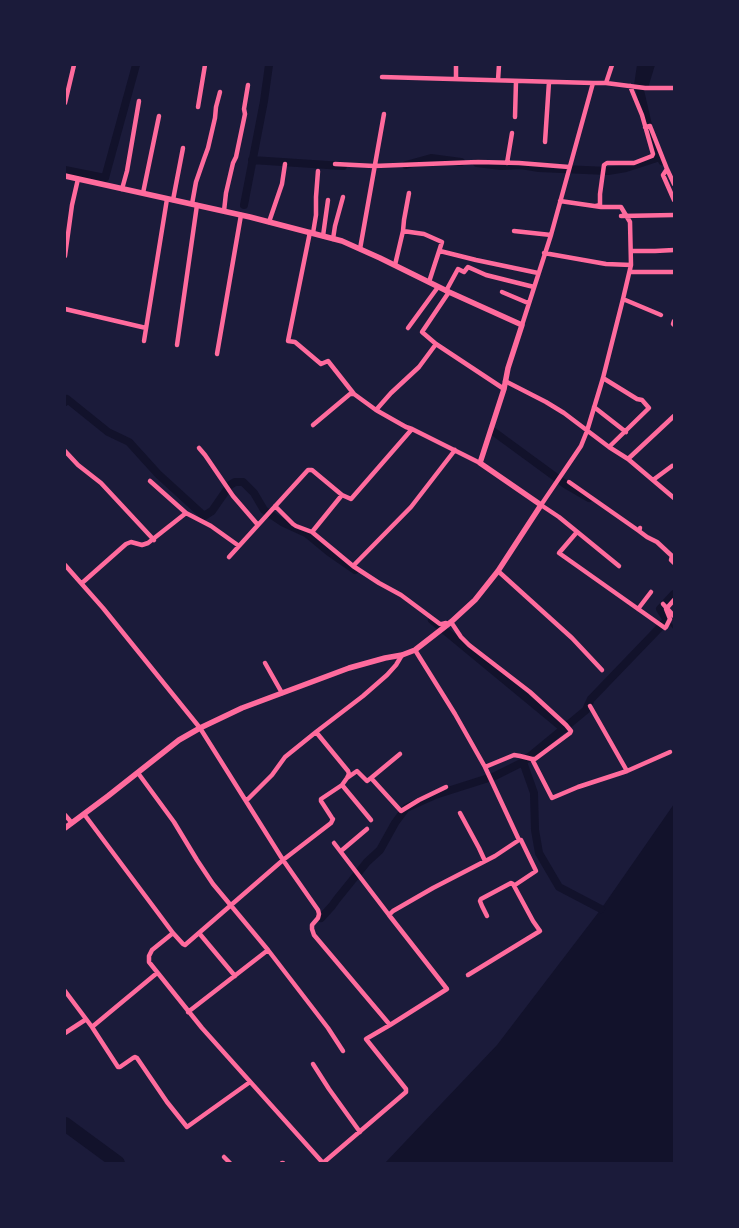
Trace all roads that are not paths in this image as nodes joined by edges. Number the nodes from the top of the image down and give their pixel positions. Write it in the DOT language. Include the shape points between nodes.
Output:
graph roads {
  1 [pos="74,65"];
  2 [pos="206,65"];
  3 [pos="456,65"];
  4 [pos="499,65"];
  5 [pos="612,65"];
  6 [pos="382,77"];
  7 [pos="456,79"];
  8 [pos="498,80"];
  9 [pos="516,80"];
  10 [pos="549,82"];
  11 [pos="593,83"];
  12 [pos="606,83"];
  13 [pos="248,85"];
  14 [pos="631,86"];
  15 [pos="674,88"];
  16 [pos="220,92"];
  17 [pos="139,101"];
  18 [pos="65,103"];
  19 [pos="198,107"];
  20 [pos="384,114"];
  21 [pos="159,116"];
  22 [pos="515,117"];
  23 [pos="645,127"];
  24 [pos="512,132"];
  25 [pos="545,142"];
  26 [pos="184,148"];
  27 [pos="507,163"];
  28 [pos="285,164"];
  29 [pos="335,164"];
  30 [pos="374,166"];
  31 [pos="569,167"];
  32 [pos="667,169"];
  33 [pos="318,171"];
  34 [pos="65,176"];
  35 [pos="78,179"];
  36 [pos="674,184"];
  37 [pos="122,189"];
  38 [pos="143,193"];
  39 [pos="409,193"];
  40 [pos="343,197"];
  41 [pos="170,199"];
  42 [pos="328,200"];
  43 [pos="674,200"];
  44 [pos="560,201"];
  45 [pos="195,205"];
  46 [pos="596,206"];
  47 [pos="224,211"];
  48 [pos="241,215"];
  49 [pos="674,215"];
  50 [pos="624,216"];
  51 [pos="269,222"];
  52 [pos="403,230"];
  53 [pos="514,231"];
  54 [pos="311,233"];
  55 [pos="323,236"];
  56 [pos="550,236"];
  57 [pos="333,239"];
  58 [pos="360,249"];
  59 [pos="440,250"];
  60 [pos="674,250"];
  61 [pos="631,251"];
  62 [pos="544,253"];
  63 [pos="65,256"];
  64 [pos="395,265"];
  65 [pos="631,265"];
  66 [pos="630,272"];
  67 [pos="674,272"];
  68 [pos="538,273"];
  69 [pos="429,282"];
  70 [pos="438,287"];
  71 [pos="534,287"];
  72 [pos="447,291"];
  73 [pos="502,292"];
  74 [pos="624,299"];
  75 [pos="528,304"];
  76 [pos="65,310"];
  77 [pos="661,315"];
  78 [pos="522,325"];
  79 [pos="146,328"];
  80 [pos="408,328"];
  81 [pos="144,341"];
  82 [pos="436,344"];
  83 [pos="177,345"];
  84 [pos="217,354"];
  85 [pos="604,378"];
  86 [pos="505,381"];
  87 [pos="504,389"];
  88 [pos="354,394"];
  89 [pos="594,407"];
  90 [pos="376,410"];
  91 [pos="674,416"];
  92 [pos="313,425"];
  93 [pos="412,429"];
  94 [pos="587,431"];
  95 [pos="626,432"];
  96 [pos="609,447"];
  97 [pos="199,448"];
  98 [pos="455,450"];
  99 [pos="65,451"];
  100 [pos="628,459"];
  101 [pos="480,463"];
  102 [pos="672,466"];
  103 [pos="150,480"];
  104 [pos="653,480"];
  105 [pos="569,482"];
  106 [pos="342,495"];
  107 [pos="674,498"];
  108 [pos="541,505"];
  109 [pos="273,508"];
  110 [pos="186,513"];
  111 [pos="258,526"];
  112 [pos="312,532"];
  113 [pos="577,532"];
  114 [pos="154,540"];
  115 [pos="239,546"];
  116 [pos="229,557"];
  117 [pos="674,563"];
  118 [pos="65,565"];
  119 [pos="354,566"];
  120 [pos="619,566"];
  121 [pos="498,571"];
  122 [pos="82,583"];
  123 [pos="651,592"];
  124 [pos="674,600"];
  125 [pos="638,609"];
  126 [pos="672,617"];
  127 [pos="445,626"];
  128 [pos="415,650"];
  129 [pos="402,655"];
  130 [pos="265,663"];
  131 [pos="602,670"];
  132 [pos="282,693"];
  133 [pos="590,706"];
  134 [pos="200,728"];
  135 [pos="316,732"];
  136 [pos="670,752"];
  137 [pos="400,754"];
  138 [pos="532,759"];
  139 [pos="486,770"];
  140 [pos="627,771"];
  141 [pos="138,772"];
  142 [pos="347,778"];
  143 [pos="371,778"];
  144 [pos="342,784"];
  145 [pos="446,787"];
  146 [pos="246,801"];
  147 [pos="460,813"];
  148 [pos="84,814"];
  149 [pos="65,815"];
  150 [pos="371,820"];
  151 [pos="72,823"];
  152 [pos="65,828"];
  153 [pos="367,829"];
  154 [pos="519,840"];
  155 [pos="334,843"];
  156 [pos="341,851"];
  157 [pos="283,860"];
  158 [pos="485,861"];
  159 [pos="514,885"];
  160 [pos="231,905"];
  161 [pos="389,915"];
  162 [pos="486,916"];
  163 [pos="173,933"];
  164 [pos="199,933"];
  165 [pos="268,950"];
  166 [pos="157,972"];
  167 [pos="468,975"];
  168 [pos="235,976"];
  169 [pos="65,991"];
  170 [pos="188,1012"];
  171 [pos="85,1020"];
  172 [pos="390,1025"];
  173 [pos="92,1027"];
  174 [pos="65,1033"];
  175 [pos="343,1051"];
  176 [pos="314,1064"];
  177 [pos="250,1082"];
  178 [pos="360,1132"];
  179 [pos="224,1158"];
  180 [pos="230,1163"];
  181 [pos="323,1163"];
  1 -- 18 [label="street"];
  2 -- 19 [label="street"];
  3 -- 7 [label="street"];
  4 -- 8 [label="street"];
  5 -- 12 [label="street"];
  6 -- 7 [label="street"];
  7 -- 8 [label="street"];
  8 -- 9 [label="street"];
  9 -- 10 [label="street"];
  9 -- 22 [label="street"];
  10 -- 11 [label="street"];
  10 -- 25 [label="street"];
  11 -- 12 [label="street"];
  11 -- 31 [label="street"];
  12 -- 14 [label="street"];
  13 -- 47 [label="street"];
  14 -- 15 [label="street"];
  14 -- 23 [label="street"];
  16 -- 45 [label="street" via="208,148 196,182"];
  17 -- 37 [label="street"];
  20 -- 30 [label="street"];
  21 -- 38 [label="street"];
  23 -- 32 [label="street" via="650,126"];
  23 -- 46 [label="street" via="652,156 634,163 607,163 603,166 600,204"];
  24 -- 27 [label="street"];
  26 -- 41 [label="street"];
  27 -- 30 [label="street"];
  27 -- 31 [label="street"];
  28 -- 51 [label="street"];
  29 -- 30 [label="street"];
  30 -- 58 [label="street"];
  31 -- 44 [label="street"];
  32 -- 36 [label="street"];
  32 -- 43 [label="street" via="663,175"];
  33 -- 54 [label="street" via="316,215"];
  34 -- 35 [label="street"];
  35 -- 37 [label="street"];
  35 -- 63 [label="street"];
  37 -- 38 [label="street"];
  38 -- 41 [label="street"];
  39 -- 52 [label="street"];
  40 -- 57 [label="street"];
  41 -- 45 [label="street"];
  41 -- 79 [label="street"];
  42 -- 55 [label="street"];
  44 -- 46 [label="street"];
  44 -- 56 [label="street"];
  45 -- 47 [label="street"];
  45 -- 83 [label="street"];
  46 -- 50 [label="street" via="621,207"];
  47 -- 48 [label="street"];
  48 -- 51 [label="street"];
  48 -- 84 [label="street"];
  49 -- 50 [label="street"];
  50 -- 61 [label="street" via="630,222"];
  51 -- 54 [label="street"];
  52 -- 59 [label="street" via="442,241"];
  52 -- 64 [label="street"];
  53 -- 56 [label="street"];
  54 -- 55 [label="street"];
  54 -- 88 [label="street" via="288,341 295,342 321,364 328,361"];
  55 -- 57 [label="street"];
  56 -- 62 [label="street"];
  57 -- 58 [label="street"];
  58 -- 64 [label="street"];
  59 -- 68 [label="street"];
  59 -- 69 [label="street"];
  60 -- 61 [label="street"];
  61 -- 65 [label="street"];
  62 -- 65 [label="street"];
  62 -- 68 [label="street"];
  64 -- 69 [label="street"];
  65 -- 66 [label="street"];
  66 -- 67 [label="street"];
  66 -- 74 [label="street"];
  68 -- 71 [label="street"];
  69 -- 70 [label="street"];
  70 -- 72 [label="street"];
  70 -- 80 [label="street"];
  71 -- 72 [label="street" via="468,267 464,272 458,269"];
  71 -- 75 [label="street"];
  72 -- 78 [label="street"];
  72 -- 82 [label="street" via="422,332"];
  73 -- 75 [label="street"];
  74 -- 77 [label="street"];
  74 -- 85 [label="street"];
  75 -- 78 [label="street"];
  76 -- 79 [label="street"];
  78 -- 86 [label="street"];
  79 -- 81 [label="street"];
  82 -- 87 [label="street"];
  82 -- 90 [label="street" via="419,367"];
  85 -- 89 [label="street"];
  85 -- 95 [label="street" via="649,407"];
  86 -- 87 [label="street"];
  86 -- 94 [label="street" via="546,402"];
  87 -- 101 [label="street"];
  88 -- 90 [label="street"];
  88 -- 92 [label="street"];
  89 -- 94 [label="street"];
  89 -- 95 [label="street"];
  90 -- 93 [label="street"];
  91 -- 100 [label="street"];
  93 -- 98 [label="street"];
  93 -- 106 [label="street" via="352,498"];
  94 -- 96 [label="street"];
  94 -- 108 [label="street" via="581,446"];
  95 -- 96 [label="street"];
  96 -- 100 [label="street"];
  97 -- 111 [label="street"];
  98 -- 101 [label="street"];
  98 -- 119 [label="street" via="411,507"];
  99 -- 114 [label="street" via="101,483"];
  100 -- 104 [label="street"];
  101 -- 108 [label="street"];
  102 -- 104 [label="street"];
  103 -- 110 [label="street"];
  104 -- 107 [label="street"];
  105 -- 117 [label="street" via="646,537 658,542 672,556"];
  106 -- 109 [label="street" via="309,469"];
  106 -- 112 [label="street"];
  108 -- 113 [label="street"];
  108 -- 121 [label="street"];
  109 -- 111 [label="street"];
  109 -- 112 [label="street" via="296,526"];
  110 -- 114 [label="street"];
  110 -- 115 [label="street"];
  111 -- 115 [label="street"];
  112 -- 119 [label="street"];
  113 -- 120 [label="street"];
  113 -- 125 [label="street" via="559,553"];
  114 -- 122 [label="street" via="142,545 128,543"];
  115 -- 116 [label="street"];
  118 -- 122 [label="street"];
  119 -- 127 [label="street" via="440,624 446,623"];
  121 -- 127 [label="street" via="475,600"];
  121 -- 131 [label="street"];
  122 -- 134 [label="street"];
  123 -- 125 [label="street"];
  124 -- 126 [label="street" via="665,606 667,614"];
  125 -- 126 [label="street" via="665,628"];
  127 -- 128 [label="street"];
  127 -- 138 [label="street" via="530,692 571,731"];
  128 -- 129 [label="street"];
  128 -- 139 [label="street"];
  129 -- 132 [label="street" via="349,668"];
  129 -- 135 [label="street" via="387,674"];
  130 -- 132 [label="street"];
  132 -- 134 [label="street"];
  133 -- 140 [label="street"];
  134 -- 141 [label="street"];
  134 -- 146 [label="street"];
  135 -- 142 [label="street" via="348,771"];
  135 -- 146 [label="street" via="285,757"];
  136 -- 140 [label="street"];
  137 -- 143 [label="street"];
  138 -- 139 [label="street" via="514,756"];
  138 -- 140 [label="street" via="552,798"];
  139 -- 154 [label="street"];
  141 -- 148 [label="street"];
  141 -- 160 [label="street" via="213,884"];
  142 -- 143 [label="street" via="357,771 367,781"];
  142 -- 144 [label="street"];
  143 -- 145 [label="street" via="401,811"];
  144 -- 150 [label="street"];
  144 -- 157 [label="street" via="321,801 333,819 331,822"];
  146 -- 157 [label="street"];
  147 -- 158 [label="street"];
  148 -- 151 [label="street"];
  148 -- 163 [label="street"];
  149 -- 151 [label="street"];
  151 -- 152 [label="street"];
  153 -- 156 [label="street"];
  154 -- 158 [label="street"];
  154 -- 159 [label="street" via="536,872"];
  155 -- 156 [label="street"];
  156 -- 161 [label="street"];
  157 -- 160 [label="street"];
  157 -- 172 [label="street" via="318,910 318,918 312,925 314,934"];
  158 -- 161 [label="street"];
  159 -- 162 [label="street" via="511,883 480,901"];
  159 -- 167 [label="street" via="540,931"];
  160 -- 164 [label="street"];
  160 -- 165 [label="street"];
  161 -- 172 [label="street" via="447,989"];
  163 -- 164 [label="street" via="185,945"];
  163 -- 166 [label="street" via="149,956 148,962"];
  164 -- 168 [label="street"];
  165 -- 168 [label="street"];
  165 -- 175 [label="street"];
  166 -- 170 [label="street"];
  166 -- 173 [label="street"];
  168 -- 170 [label="street"];
  169 -- 171 [label="street"];
  170 -- 177 [label="street"];
  171 -- 173 [label="street"];
  171 -- 174 [label="street"];
  172 -- 178 [label="street" via="366,1039 406,1092"];
  173 -- 177 [label="street" via="118,1067 137,1058 187,1127"];
  176 -- 178 [label="street"];
  177 -- 181 [label="street"];
  178 -- 181 [label="street"];
  179 -- 180 [label="street"];
}
